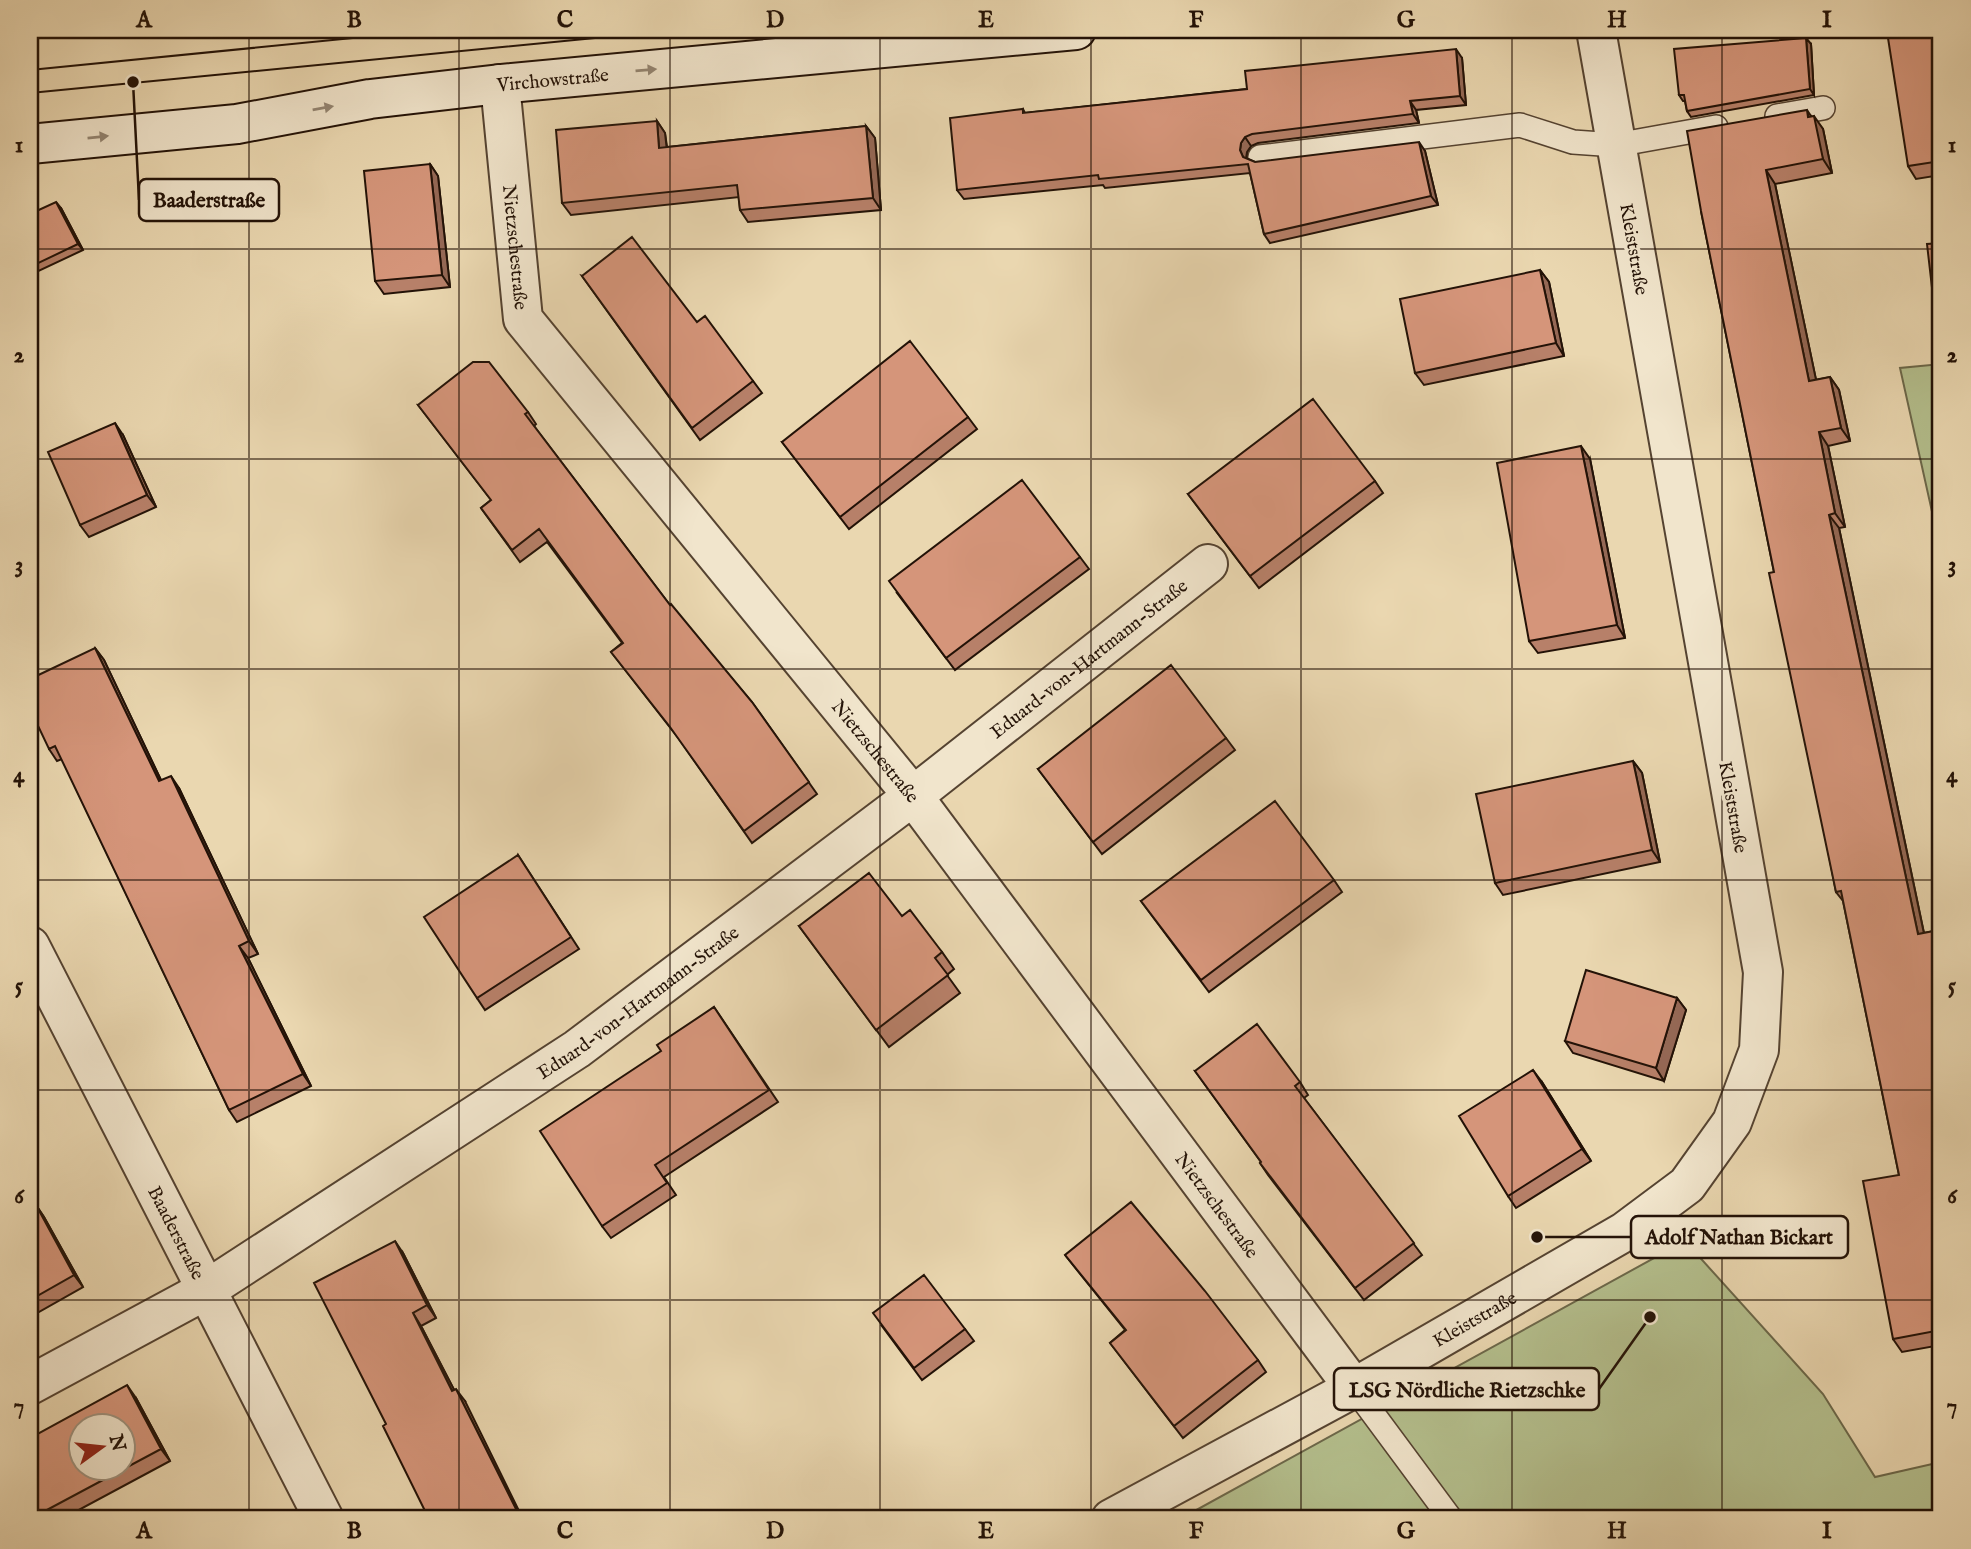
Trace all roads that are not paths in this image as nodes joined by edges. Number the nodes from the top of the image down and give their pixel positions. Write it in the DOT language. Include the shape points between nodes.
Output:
graph roads {
  1 [pos="1076,30"];
  2 [pos="1596,30"];
  3 [pos="500,84"];
  4 [pos="1823,108"];
  5 [pos="30,144"];
  6 [pos="1616,145"];
  7 [pos="1260,157"];
  8 [pos="1208,564"];
  9 [pos="913,796"];
  10 [pos="30,946"];
  11 [pos="206,1290"];
  12 [pos="30,1385"];
  13 [pos="1354,1388"];
  14 [pos="324,1519"];
  15 [pos="1111,1519"];
  16 [pos="1451,1519"];
  3 -- 1 [label="street, Virchowstraße, one-way"];
  2 -- 6 [label="street, Kleiststraße"];
  5 -- 3 [label="street, Virchowstraße, one-way" via="237,124 370,99"];
  3 -- 9 [label="street, Nietzschestraße" via="523,319"];
  4 -- 6 [label="lane"];
  6 -- 7 [label="lane" via="1573,142 1520,125"];
  6 -- 13 [label="street, Kleiststraße" via="1763,972 1759,1049 1732,1122 1687,1185 1624,1232"];
  8 -- 9 [label="street, Eduard-von-Hartmann-Straße"];
  9 -- 11 [label="street, Eduard-von-Hartmann-Straße" via="577,1049"];
  9 -- 13 [label="street, Nietzschestraße"];
  10 -- 11 [label="street, Baaderstraße"];
  11 -- 12 [label="street, Eduard-von-Hartmann-Straße"];
  11 -- 14 [label="street, Baaderstraße"];
  13 -- 15 [label="street, Kleiststraße"];
  13 -- 16 [label="lane"];
}
